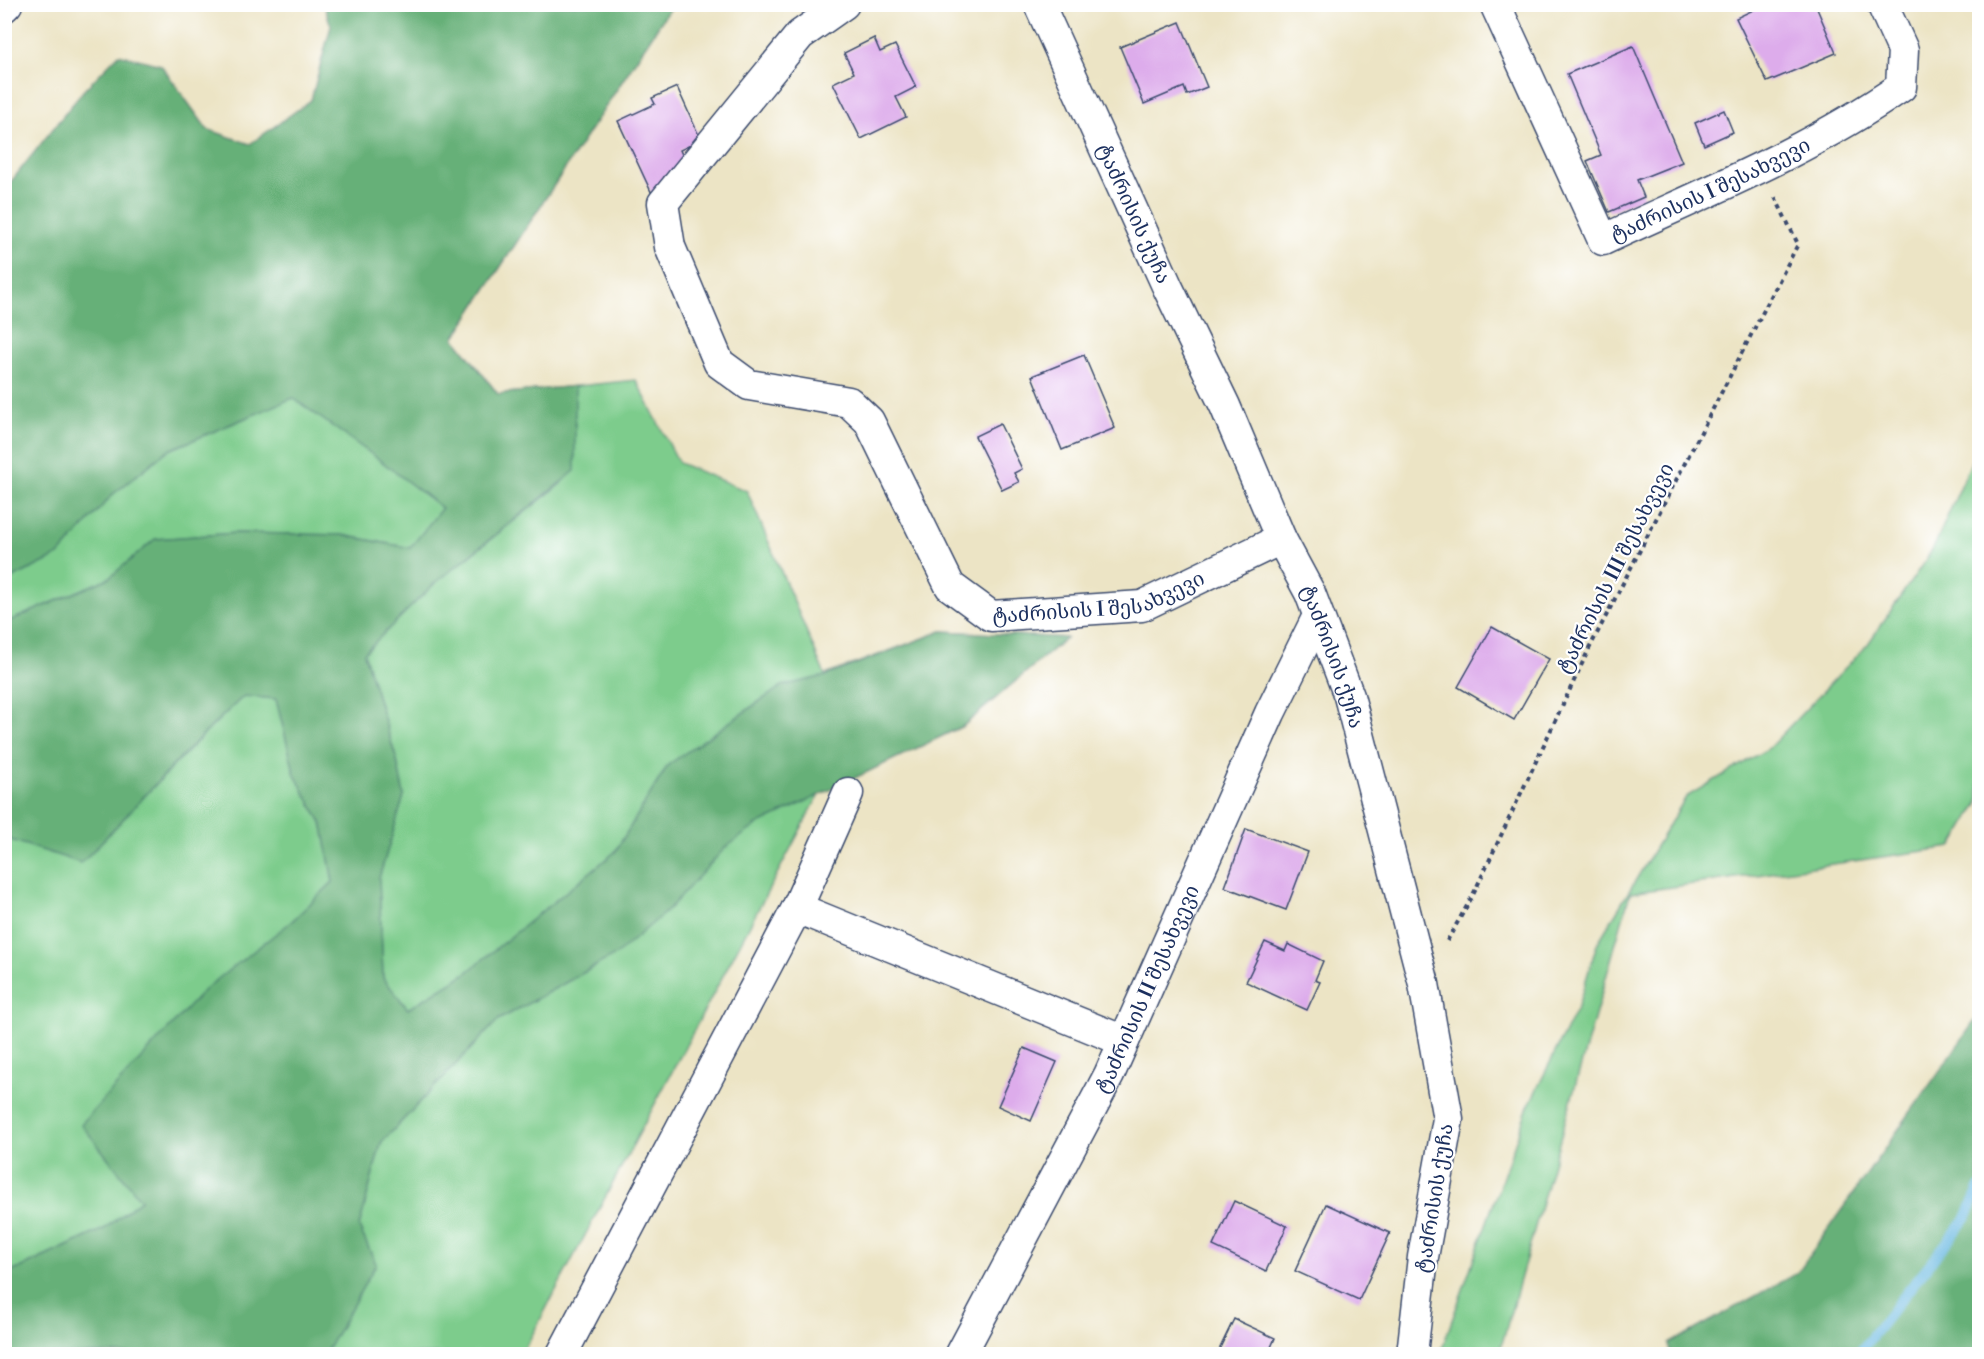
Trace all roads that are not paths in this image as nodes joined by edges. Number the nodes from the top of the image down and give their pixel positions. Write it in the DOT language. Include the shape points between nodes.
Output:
graph roads {
  1 [pos="844,4"];
  2 [pos="1039,4"];
  3 [pos="1495,4"];
  4 [pos="1882,4"];
  5 [pos="1281,539"];
  6 [pos="1318,616"];
  7 [pos="848,793"];
  8 [pos="797,908"];
  9 [pos="1124,1041"];
  10 [pos="562,1354"];
  11 [pos="961,1354"];
  12 [pos="1412,1354"];
  1 -- 5 [label="street, ტაძრისის I შესახვევი" via="800,35 663,203 670,247 719,363 750,385 849,402 869,421 950,586 991,616 1142,606"];
  2 -- 5 [label="street, ტაძრისის ქუჩა" via="1225,406"];
  3 -- 4 [label="street, ტაძრისის I შესახვევი" via="1603,240 1761,167 1859,116 1901,87 1903,50"];
  5 -- 6 [label="street, ტაძრისის ქუჩა"];
  6 -- 9 [label="street, ტაძრისის II შესახვევი" via="1270,713"];
  6 -- 12 [label="street, ტაძრისის ქუჩა" via="1349,696 1424,984 1448,1119 1423,1257"];
  7 -- 8 [label="street"];
  8 -- 9 [label="street"];
  8 -- 10 [label="street"];
  9 -- 11 [label="street, ტაძრისის II შესახვევი"];
}
